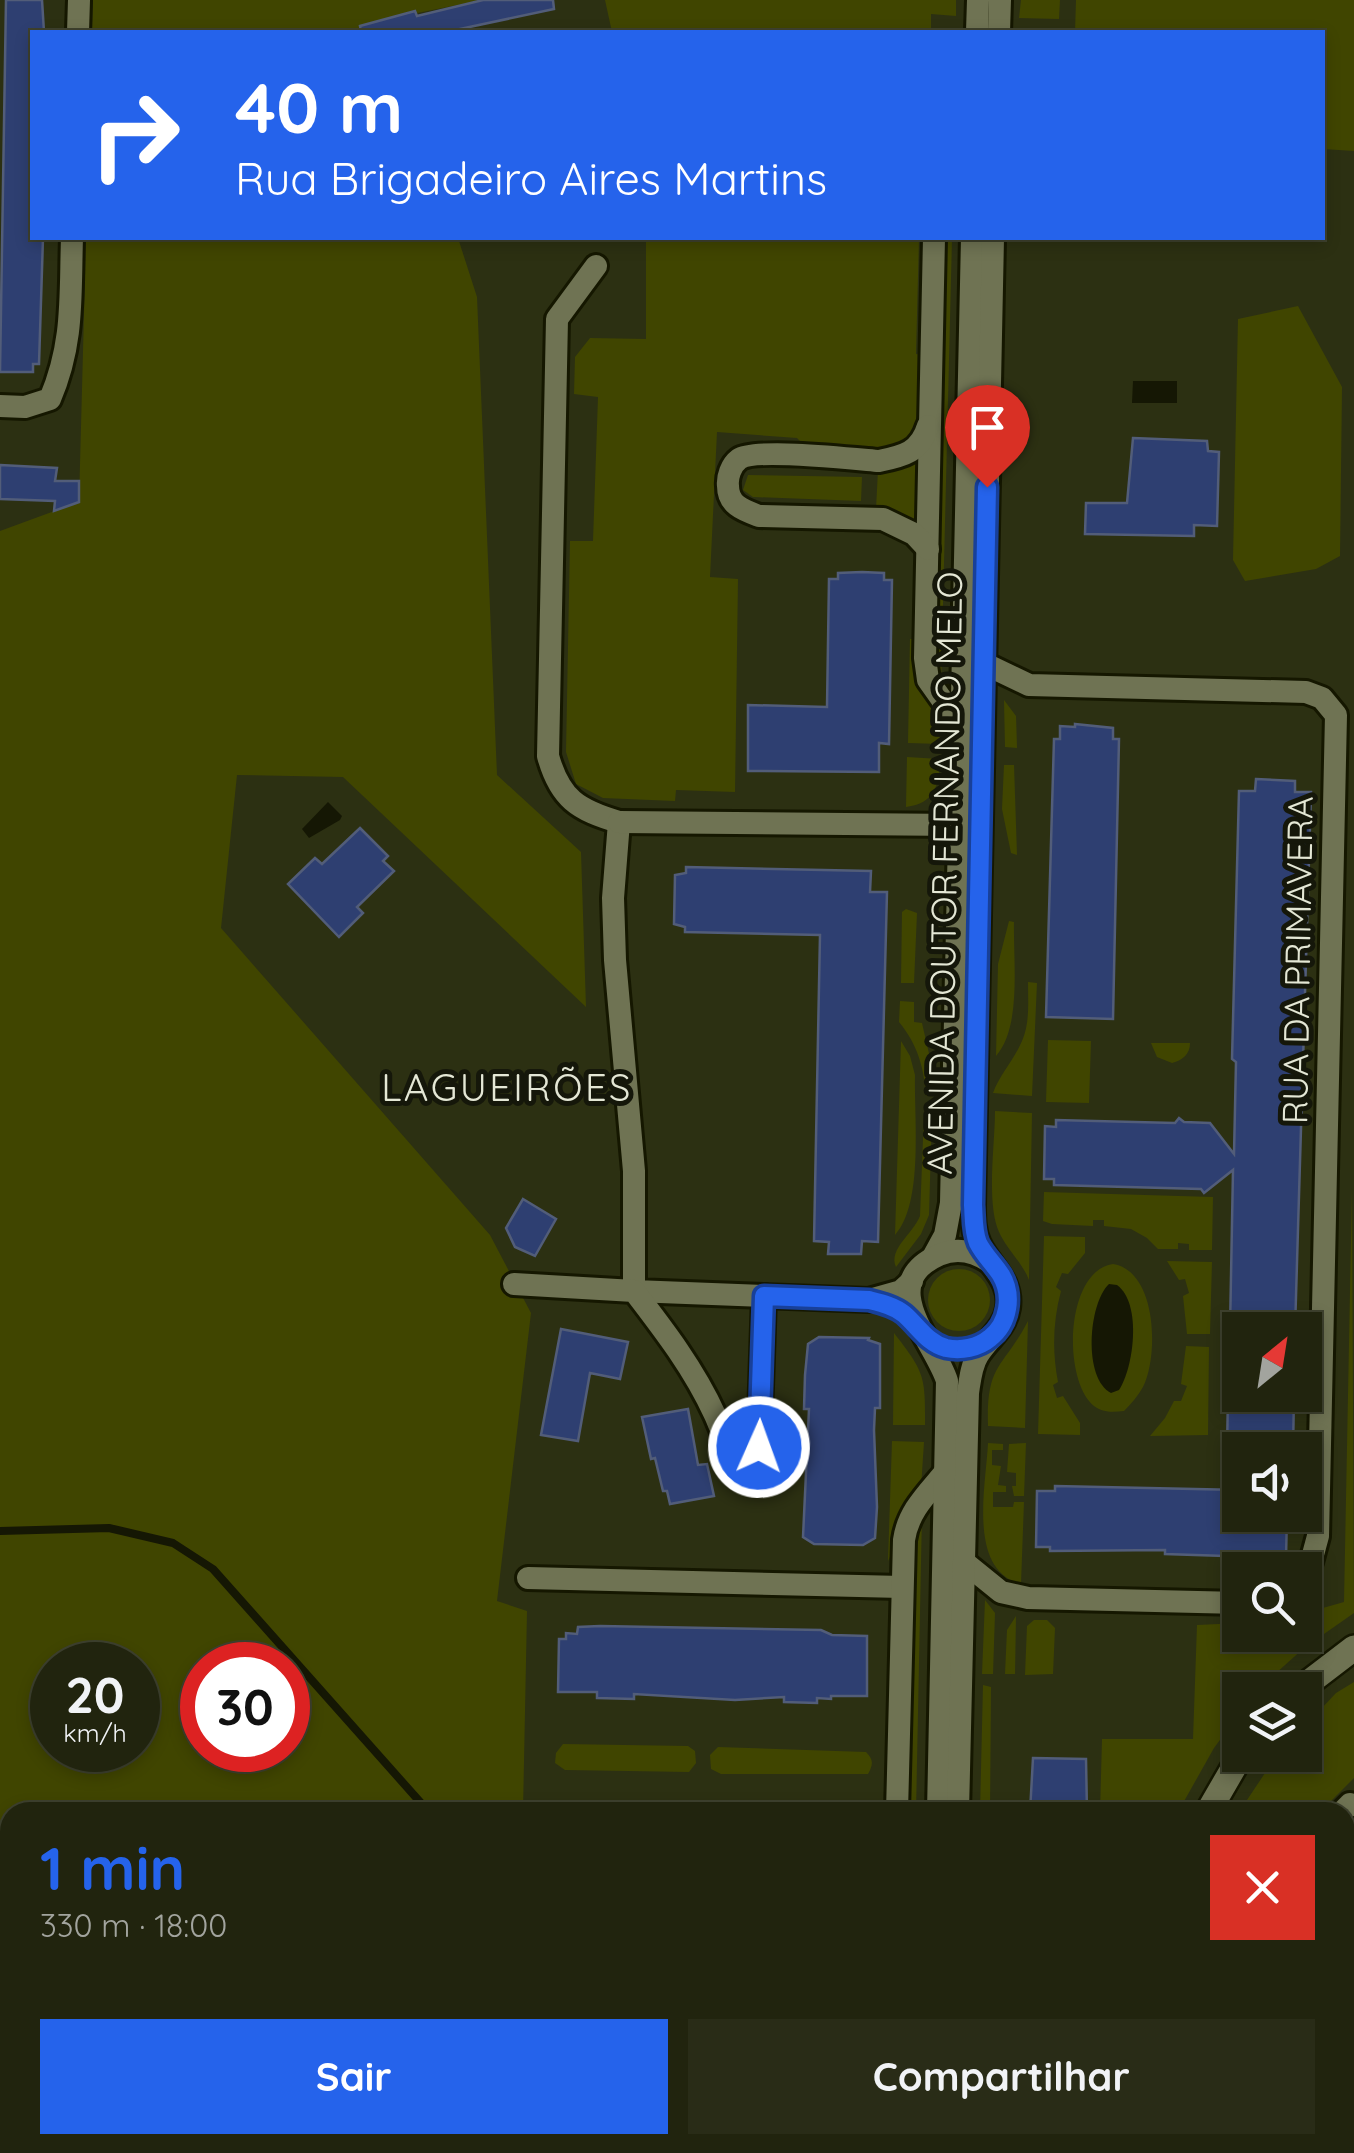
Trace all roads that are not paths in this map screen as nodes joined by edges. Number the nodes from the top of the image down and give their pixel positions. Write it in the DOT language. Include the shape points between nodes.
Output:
graph roads {
  1 [pos="78,0"];
  2 [pos="978,0"];
  3 [pos="1000,0"];
  4 [pos="78,30"];
  5 [pos="977,30"];
  6 [pos="999,30"];
  7 [pos="72,240"];
  8 [pos="934,240"];
  9 [pos="972,240"];
  10 [pos="993,240"];
  11 [pos="596,266"];
  12 [pos="0,406"];
  13 [pos="930,418"];
  14 [pos="928,549"];
  15 [pos="984,663"];
  16 [pos="962,728"];
  17 [pos="619,822"];
  18 [pos="959,825"];
  19 [pos="933,1257"];
  20 [pos="993,1264"];
  21 [pos="912,1281"];
  22 [pos="514,1284"];
  23 [pos="634,1290"];
  24 [pos="764,1296"];
  25 [pos="869,1300"];
  26 [pos="923,1334"];
  27 [pos="991,1338"];
  28 [pos="946,1471"];
  29 [pos="1314,1552"];
  30 [pos="964,1562"];
  31 [pos="528,1578"];
  32 [pos="902,1586"];
  33 [pos="1222,1603"];
  34 [pos="1354,1648"];
  35 [pos="1321,1672"];
  36 [pos="1231,1772"];
  37 [pos="896,1802"];
  38 [pos="938,1802"];
  39 [pos="958,1802"];
  40 [pos="1214,1802"];
  1 -- 4 [label="street"];
  2 -- 5 [label="street"];
  3 -- 6 [label="street"];
  7 -- 12 [label="street" via="64,366 50,398"];
  8 -- 13 [label="street, AVENIDA DOUTOR FERNANDO MELO"];
  9 -- 16 [label="street, AVENIDA DOUTOR FERNANDO MELO"];
  10 -- 15 [label="street, AVENIDA DOUTOR FERNANDO MELO"];
  11 -- 17 [label="street" via="557,318 548,756 556,784 585,812"];
  13 -- 14 [label="street, AVENIDA DOUTOR FERNANDO MELO"];
  13 -- 14 [label="street" via="924,441 898,458 741,457 727,483 730,499 759,516 883,519"];
  14 -- 16 [label="street, AVENIDA DOUTOR FERNANDO MELO" via="928,680"];
  15 -- 20 [label="street, AVENIDA DOUTOR FERNANDO MELO" via="973,1205 979,1246"];
  15 -- 29 [label="street, RUA DA PRIMAVERA" via="1029,685 1306,692 1336,715"];
  16 -- 18 [label="street, AVENIDA DOUTOR FERNANDO MELO"];
  17 -- 18 [label="street"];
  17 -- 23 [label="street" via="614,913 634,1171"];
  18 -- 19 [label="street, AVENIDA DOUTOR FERNANDO MELO" via="951,1202"];
  19 -- 20 [label="street" via="964,1250"];
  19 -- 21 [label="street, AVENIDA DOUTOR FERNANDO MELO"];
  20 -- 27 [label="street, AVENIDA DOUTOR FERNANDO MELO" via="1008,1292 1008,1309"];
  21 -- 25 [label="street" via="901,1292"];
  21 -- 26 [label="street" via="910,1312"];
  22 -- 23 [label="street"];
  23 -- 24 [label="street"];
  23 -- 24 [label="street" via="704,1392 731,1452 744,1459 759,1447"];
  24 -- 25 [label="street"];
  25 -- 26 [label="street" via="903,1313"];
  26 -- 27 [label="street" via="960,1350"];
  26 -- 28 [label="street" via="947,1382"];
  27 -- 30 [label="street, AVENIDA DOUTOR FERNANDO MELO" via="976,1357 968,1393"];
  28 -- 32 [label="street" via="906,1524"];
  28 -- 38 [label="street"];
  30 -- 33 [label="street" via="1001,1592 1028,1598"];
  30 -- 39 [label="street, AVENIDA DOUTOR FERNANDO MELO"];
  31 -- 32 [label="street"];
  32 -- 37 [label="street"];
  34 -- 35 [label="street"];
  36 -- 40 [label="street"];
}
